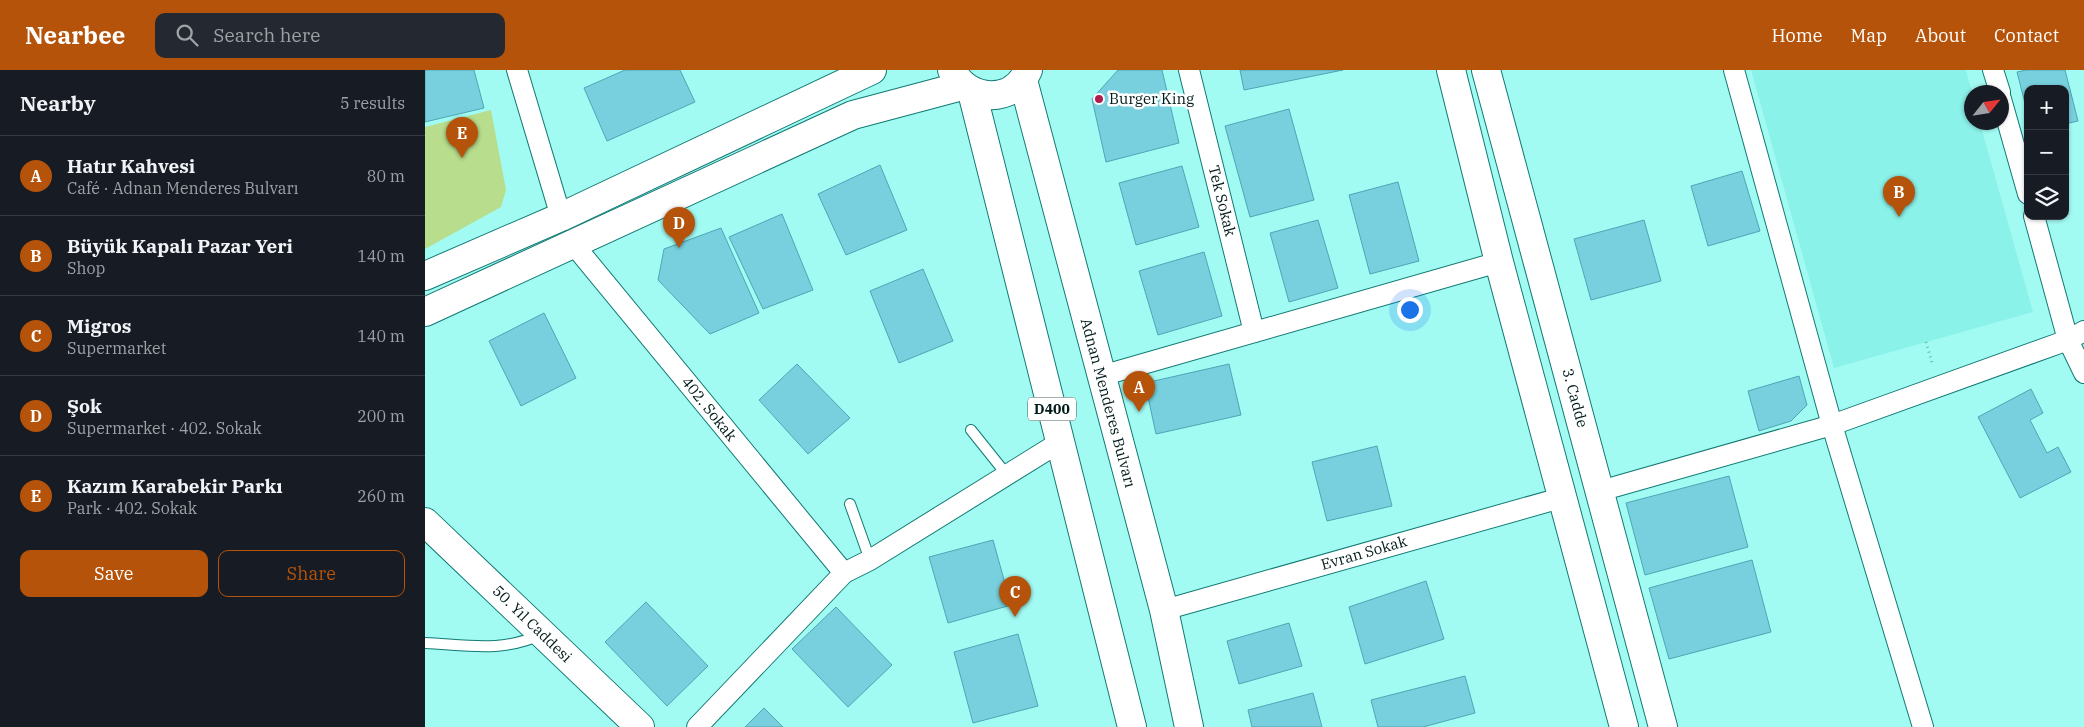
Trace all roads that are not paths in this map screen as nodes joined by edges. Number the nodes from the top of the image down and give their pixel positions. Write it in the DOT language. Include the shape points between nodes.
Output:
graph roads {
  1 [pos="517,70"];
  2 [pos="872,70"];
  3 [pos="1189,70"];
  4 [pos="1451,70"];
  5 [pos="1487,70"];
  6 [pos="1735,70"];
  7 [pos="1993,70"];
  8 [pos="1026,75"];
  9 [pos="962,83"];
  10 [pos="1998,85"];
  11 [pos="2009,128"];
  12 [pos="2024,180"];
  13 [pos="561,217"];
  14 [pos="2035,220"];
  15 [pos="574,245"];
  16 [pos="1499,262"];
  17 [pos="425,276"];
  18 [pos="425,312"];
  19 [pos="1254,332"];
  20 [pos="2076,336"];
  21 [pos="2084,373"];
  22 [pos="1101,376"];
  23 [pos="1832,425"];
  24 [pos="971,430"];
  25 [pos="1060,442"];
  26 [pos="1007,475"];
  27 [pos="1600,491"];
  28 [pos="1564,497"];
  29 [pos="850,504"];
  30 [pos="425,522"];
  31 [pos="870,560"];
  32 [pos="844,572"];
  33 [pos="1163,610"];
  34 [pos="543,634"];
  35 [pos="425,644"];
  36 [pos="640,727"];
  37 [pos="697,727"];
  38 [pos="1132,727"];
  39 [pos="1189,727"];
  40 [pos="1624,727"];
  41 [pos="1663,727"];
  42 [pos="1923,727"];
  1 -- 13 [label="street"];
  2 -- 13 [label="main road"];
  3 -- 19 [label="street, Tek Sokak"];
  4 -- 16 [label="main road"];
  5 -- 27 [label="main road, 3. Cadde"];
  6 -- 23 [label="street"];
  7 -- 10 [label="street"];
  8 -- 9 [label="main road" via="1012,89 986,96"];
  8 -- 22 [label="main road, Adnan Menderes Bulvarı"];
  9 -- 15 [label="main road" via="853,114"];
  9 -- 25 [label="main road, D400"];
  11 -- 12 [label="street"];
  13 -- 17 [label="main road"];
  14 -- 20 [label="street"];
  15 -- 18 [label="main road"];
  15 -- 32 [label="street, 402. Sokak"];
  16 -- 19 [label="street"];
  16 -- 28 [label="main road"];
  19 -- 22 [label="street"];
  20 -- 21 [label="street"];
  20 -- 23 [label="street"];
  22 -- 33 [label="main road, Adnan Menderes Bulvarı"];
  23 -- 27 [label="street"];
  23 -- 42 [label="street"];
  24 -- 26 [label="lane"];
  25 -- 26 [label="street"];
  25 -- 38 [label="main road, D400"];
  26 -- 31 [label="street"];
  27 -- 41 [label="main road, 3. Cadde"];
  28 -- 33 [label="street, Evran Sokak"];
  28 -- 40 [label="main road"];
  29 -- 31 [label="lane"];
  30 -- 34 [label="main road, 50. Yıl Caddesi"];
  31 -- 32 [label="street"];
  32 -- 37 [label="street"];
  33 -- 39 [label="main road, Adnan Menderes Bulvarı"];
  34 -- 35 [label="lane" via="499,647"];
  34 -- 36 [label="main road, 50. Yıl Caddesi"];
}
